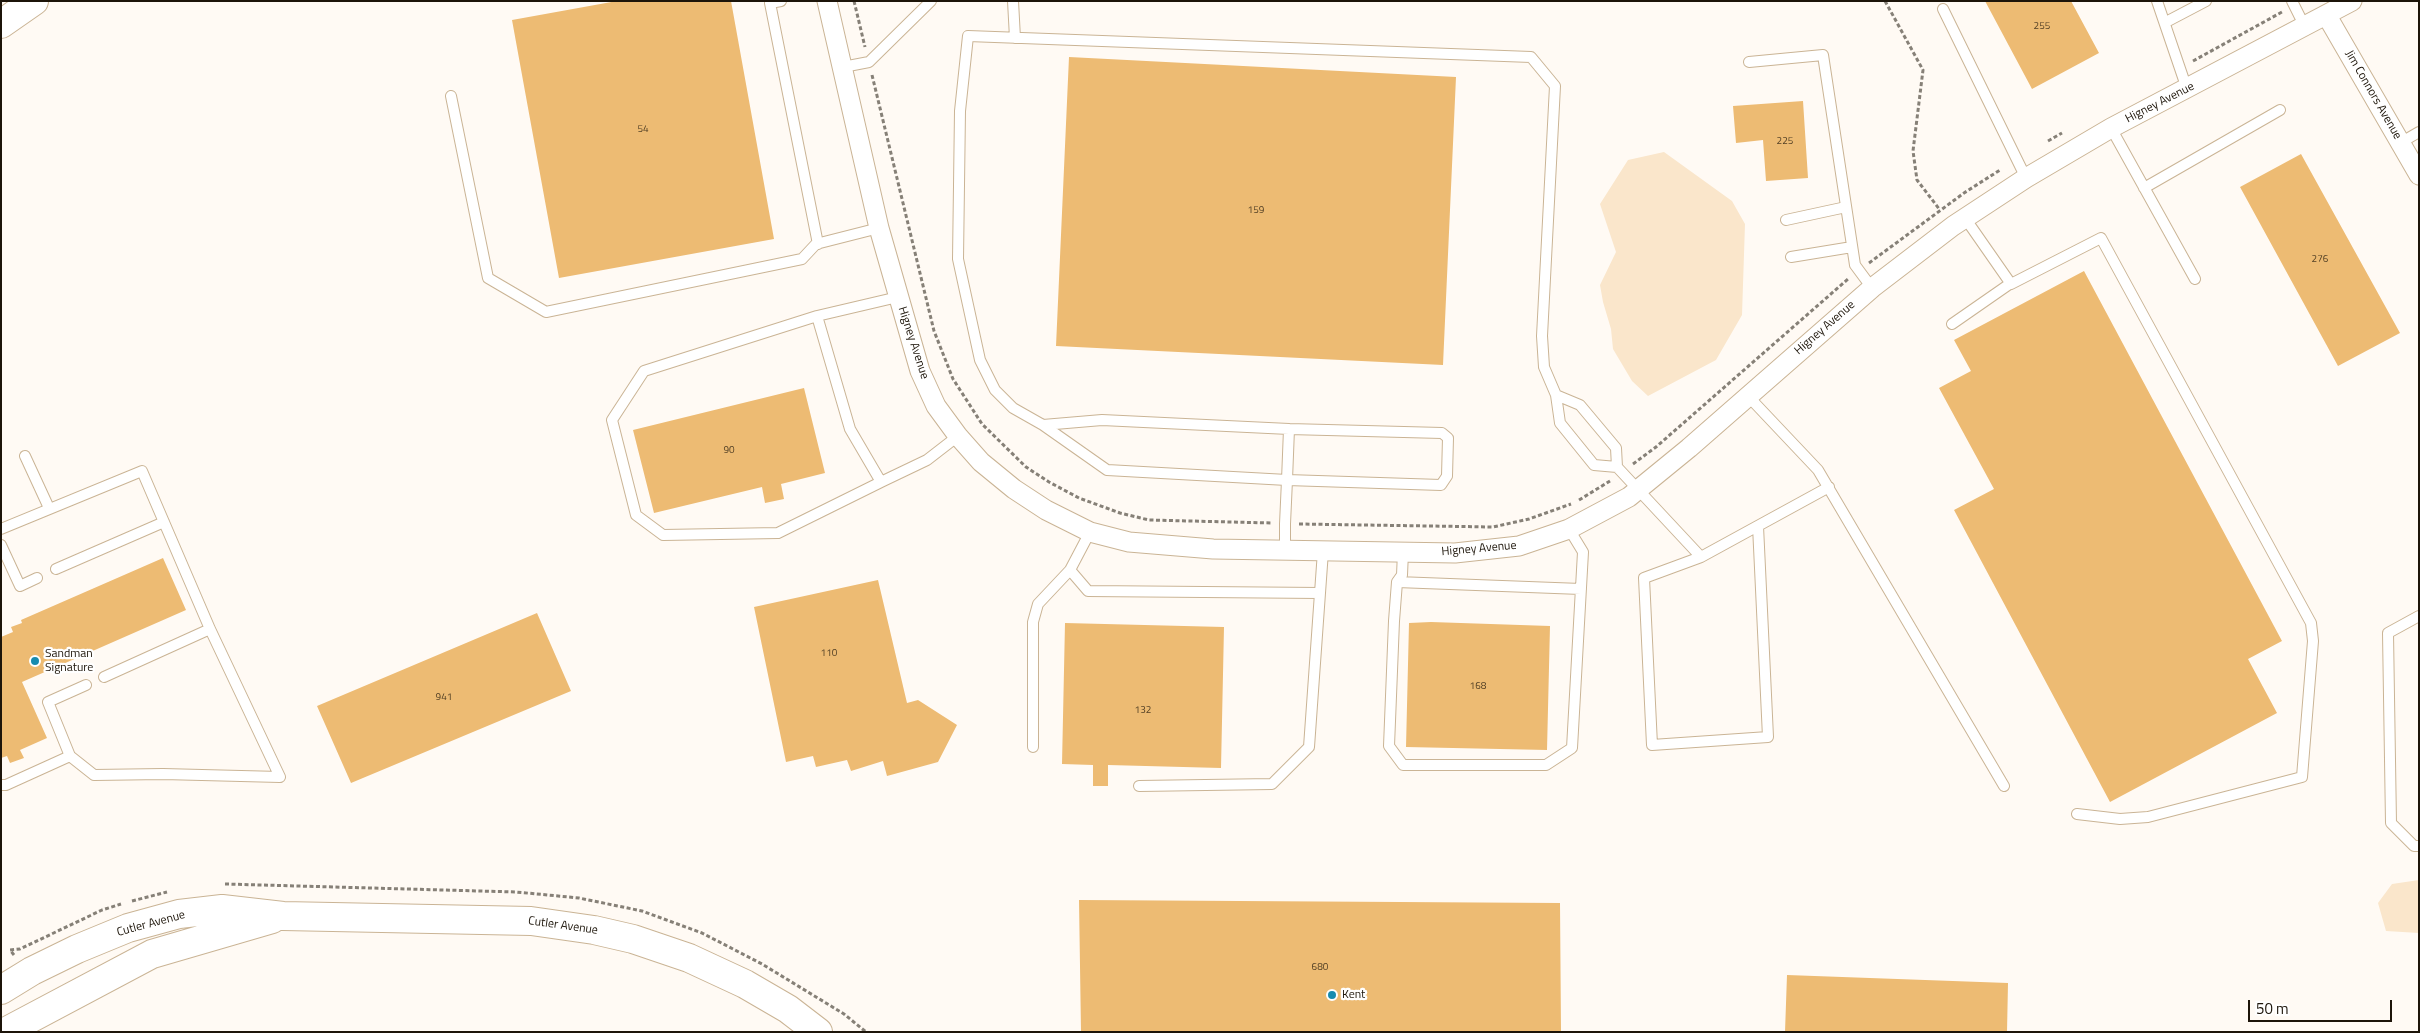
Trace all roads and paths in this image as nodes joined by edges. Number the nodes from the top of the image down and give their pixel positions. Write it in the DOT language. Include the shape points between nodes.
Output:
graph roads {
  1 [pos="34,1"];
  2 [pos="781,1"];
  3 [pos="827,1"];
  4 [pos="854,1"];
  5 [pos="931,1"];
  6 [pos="1013,1"];
  7 [pos="1885,1"];
  8 [pos="2157,1"];
  9 [pos="2206,1"];
  10 [pos="2352,1"];
  11 [pos="2289,6"];
  12 [pos="1943,9"];
  13 [pos="2327,16"];
  14 [pos="2166,22"];
  15 [pos="1,24"];
  16 [pos="2305,27"];
  17 [pos="1016,38"];
  18 [pos="869,62"];
  19 [pos="1749,62"];
  20 [pos="2188,64"];
  21 [pos="842,67"];
  22 [pos="2187,89"];
  23 [pos="451,96"];
  24 [pos="2280,110"];
  25 [pos="2111,128"];
  26 [pos="2065,131"];
  27 [pos="2419,132"];
  28 [pos="2400,142"];
  29 [pos="2041,145"];
  30 [pos="2001,170"];
  31 [pos="2419,175"];
  32 [pos="2026,178"];
  33 [pos="2144,188"];
  34 [pos="1846,207"];
  35 [pos="1940,210"];
  36 [pos="1965,218"];
  37 [pos="1786,220"];
  38 [pos="880,228"];
  39 [pos="1942,233"];
  40 [pos="818,244"];
  41 [pos="1852,247"];
  42 [pos="1791,257"];
  43 [pos="1863,268"];
  44 [pos="1856,273"];
  45 [pos="2195,279"];
  46 [pos="2011,283"];
  47 [pos="1872,288"];
  48 [pos="898,297"];
  49 [pos="817,316"];
  50 [pos="1952,324"];
  51 [pos="1556,395"];
  52 [pos="1748,396"];
  53 [pos="1043,425"];
  54 [pos="1288,429"];
  55 [pos="958,436"];
  56 [pos="25,456"];
  57 [pos="1620,470"];
  58 [pos="1287,480"];
  59 [pos="880,482"];
  60 [pos="1829,487"];
  61 [pos="1640,489"];
  62 [pos="49,508"];
  63 [pos="164,522"];
  64 [pos="1285,524"];
  65 [pos="1758,526"];
  66 [pos="1,529"];
  67 [pos="1569,529"];
  68 [pos="1090,532"];
  69 [pos="1,545"];
  70 [pos="1285,550"];
  71 [pos="1323,551"];
  72 [pos="1403,552"];
  73 [pos="1701,557"];
  74 [pos="56,569"];
  75 [pos="1070,570"];
  76 [pos="37,578"];
  77 [pos="1397,582"];
  78 [pos="1581,589"];
  79 [pos="1320,593"];
  80 [pos="2419,616"];
  81 [pos="210,629"];
  82 [pos="104,677"];
  83 [pos="86,685"];
  84 [pos="1033,747"];
  85 [pos="70,756"];
  86 [pos="1,784"];
  87 [pos="1138,786"];
  88 [pos="2004,786"];
  89 [pos="2077,814"];
  90 [pos="2419,846"];
  91 [pos="283,916"];
  92 [pos="45,936"];
  93 [pos="10,950"];
  94 [pos="1,990"];
  95 [pos="8,1025"];
  96 [pos="818,1032"];
  1 -- 15 [label="street"];
  2 -- 40 [label="lane" via="770,3"];
  3 -- 21 [label="street, Higney Avenue"];
  4 -- 18 [label="path"];
  5 -- 18 [label="lane"];
  6 -- 17 [label="lane"];
  7 -- 35 [label="path" via="1923,70 1913,151 1917,180"];
  8 -- 14 [label="lane"];
  9 -- 14 [label="lane"];
  10 -- 13 [label="street, Higney Avenue"];
  11 -- 16 [label="lane"];
  11 -- 20 [label="path"];
  12 -- 32 [label="lane"];
  13 -- 16 [label="street, Higney Avenue"];
  13 -- 28 [label="street, Jim Connors Avenue"];
  14 -- 22 [label="lane"];
  16 -- 22 [label="street, Higney Avenue"];
  17 -- 51 [label="lane" via="1531,57 1555,86 1542,336 1544,367"];
  17 -- 53 [label="lane" via="968,36 960,111 958,259 980,360 995,390 1013,408"];
  18 -- 21 [label="lane"];
  18 -- 64 [label="path" via="934,331 953,380 982,424 1026,467 1049,482 1079,498 1120,513 1149,520"];
  19 -- 34 [label="lane" via="1823,55"];
  21 -- 38 [label="street, Higney Avenue"];
  22 -- 25 [label="street, Higney Avenue"];
  23 -- 40 [label="lane" via="488,278 546,312 802,259"];
  24 -- 33 [label="lane"];
  25 -- 32 [label="street, Higney Avenue"];
  25 -- 33 [label="lane"];
  26 -- 29 [label="path"];
  27 -- 28 [label="lane"];
  28 -- 31 [label="street, Jim Connors Avenue"];
  30 -- 35 [label="path"];
  32 -- 36 [label="street, Higney Avenue"];
  33 -- 45 [label="lane"];
  34 -- 37 [label="lane"];
  34 -- 41 [label="lane"];
  35 -- 39 [label="path"];
  35 -- 43 [label="path"];
  36 -- 39 [label="street, Higney Avenue"];
  36 -- 46 [label="lane"];
  38 -- 40 [label="lane"];
  38 -- 48 [label="street, Higney Avenue"];
  39 -- 47 [label="street, Higney Avenue"];
  41 -- 42 [label="lane"];
  41 -- 47 [label="lane" via="1855,265"];
  44 -- 57 [label="path" via="1656,447"];
  46 -- 50 [label="lane"];
  46 -- 89 [label="lane" via="2101,238 2311,623 2313,641 2302,777 2148,817 2120,819"];
  47 -- 52 [label="street, Higney Avenue"];
  48 -- 49 [label="lane"];
  48 -- 55 [label="street, Higney Avenue" via="920,372 936,406"];
  49 -- 59 [label="lane" via="850,429"];
  49 -- 59 [label="lane" via="644,371 612,420 636,514 663,535 778,532"];
  51 -- 57 [label="lane" via="1580,405 1616,448"];
  51 -- 57 [label="lane" via="1560,423 1594,465"];
  52 -- 60 [label="lane" via="1818,470"];
  52 -- 61 [label="street, Higney Avenue"];
  53 -- 54 [label="lane" via="1102,420"];
  53 -- 58 [label="lane" via="1107,470"];
  54 -- 58 [label="lane"];
  54 -- 58 [label="lane" via="1442,433 1448,438 1447,476 1441,485"];
  55 -- 59 [label="lane" via="927,460"];
  55 -- 68 [label="street, Higney Avenue" via="981,462 1014,490"];
  56 -- 62 [label="lane"];
  57 -- 61 [label="lane"];
  57 -- 64 [label="path" via="1575,503 1554,512 1493,527"];
  58 -- 64 [label="lane"];
  60 -- 65 [label="lane"];
  60 -- 88 [label="lane"];
  61 -- 67 [label="street, Higney Avenue"];
  61 -- 73 [label="lane"];
  62 -- 63 [label="lane" via="142,471"];
  62 -- 66 [label="lane"];
  63 -- 74 [label="lane"];
  63 -- 81 [label="lane"];
  64 -- 70 [label="lane"];
  65 -- 73 [label="lane"];
  65 -- 73 [label="lane" via="1768,737 1652,744 1644,578"];
  67 -- 72 [label="street, Higney Avenue" via="1519,546 1455,553"];
  67 -- 78 [label="lane" via="1583,552"];
  68 -- 70 [label="street, Higney Avenue" via="1129,542 1213,549"];
  68 -- 75 [label="lane"];
  69 -- 76 [label="lane" via="20,586"];
  70 -- 71 [label="street, Higney Avenue"];
  71 -- 72 [label="street, Higney Avenue"];
  71 -- 79 [label="lane"];
  72 -- 77 [label="lane" via="1402,575"];
  75 -- 79 [label="lane" via="1088,591"];
  75 -- 84 [label="lane" via="1038,604 1033,622"];
  77 -- 78 [label="lane"];
  77 -- 78 [label="lane" via="1389,746 1403,765 1546,765 1572,748"];
  79 -- 87 [label="lane" via="1309,747 1272,784"];
  80 -- 90 [label="lane" via="2388,633 2391,823 2414,846"];
  81 -- 82 [label="lane"];
  81 -- 85 [label="lane" via="280,777 94,775"];
  83 -- 85 [label="lane" via="48,702"];
  85 -- 86 [label="lane" via="6,785"];
  91 -- 94 [label="street, Cutler Avenue" via="222,909 170,916 128,928 77,949"];
  91 -- 95 [label="street, Cutler Avenue" via="152,954"];
  91 -- 96 [label="street, Cutler Avenue" via="532,920 594,930 689,958 745,984 788,1009"];
  92 -- 93 [label="path" via="20,949"];
}
